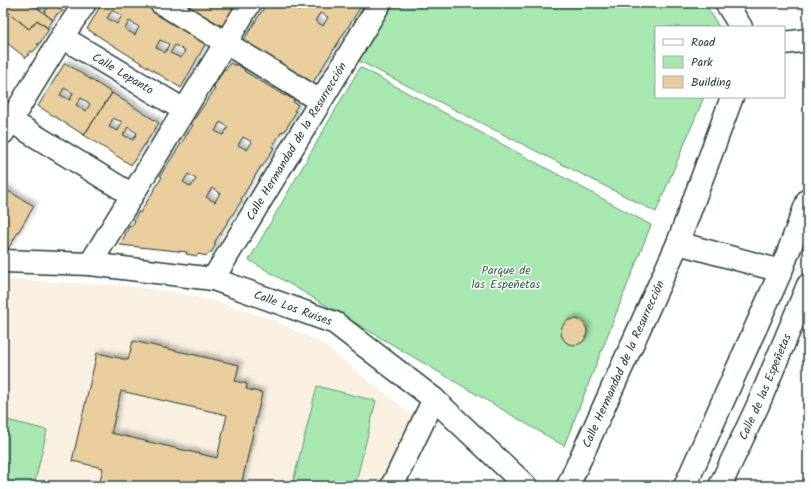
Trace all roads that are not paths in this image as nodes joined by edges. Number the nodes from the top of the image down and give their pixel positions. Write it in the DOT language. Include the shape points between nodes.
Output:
graph roads {
  1 [pos="85,3"];
  2 [pos="161,3"];
  3 [pos="250,3"];
  4 [pos="380,3"];
  5 [pos="726,3"];
  6 [pos="740,26"];
  7 [pos="62,37"];
  8 [pos="808,40"];
  9 [pos="226,43"];
  10 [pos="785,43"];
  11 [pos="732,98"];
  12 [pos="320,101"];
  13 [pos="184,110"];
  14 [pos="7,127"];
  15 [pos="132,195"];
  16 [pos="808,200"];
  17 [pos="678,243"];
  18 [pos="3,261"];
  19 [pos="90,264"];
  20 [pos="781,271"];
  21 [pos="213,280"];
  22 [pos="808,285"];
  23 [pos="434,399"];
  24 [pos="392,486"];
  25 [pos="526,486"];
  26 [pos="568,486"];
  27 [pos="685,486"];
  28 [pos="720,486"];
  1 -- 7 [label="street"];
  2 -- 9 [label="street"];
  3 -- 9 [label="street"];
  4 -- 12 [label="street, Calle Hermandad de la Resurrección"];
  5 -- 6 [label="street"];
  7 -- 13 [label="street, Calle Lepanto"];
  7 -- 14 [label="street"];
  8 -- 10 [label="street"];
  9 -- 12 [label="street"];
  9 -- 13 [label="street"];
  11 -- 17 [label="street, Calle Hermandad de la Resurrección"];
  12 -- 21 [label="street, Calle Hermandad de la Resurrección"];
  13 -- 15 [label="street"];
  14 -- 15 [label="street"];
  15 -- 19 [label="street"];
  16 -- 20 [label="street"];
  17 -- 20 [label="street"];
  17 -- 26 [label="street, Calle Hermandad de la Resurrección"];
  18 -- 19 [label="street, Calle Los Ruises"];
  19 -- 21 [label="street, Calle Los Ruises"];
  20 -- 27 [label="street"];
  21 -- 23 [label="street, Calle Los Ruises" via="335,323"];
  22 -- 28 [label="street, Calle de las Espeñetas" via="758,405"];
  23 -- 24 [label="street"];
  23 -- 25 [label="street, Calle Los Ruises"];
}
